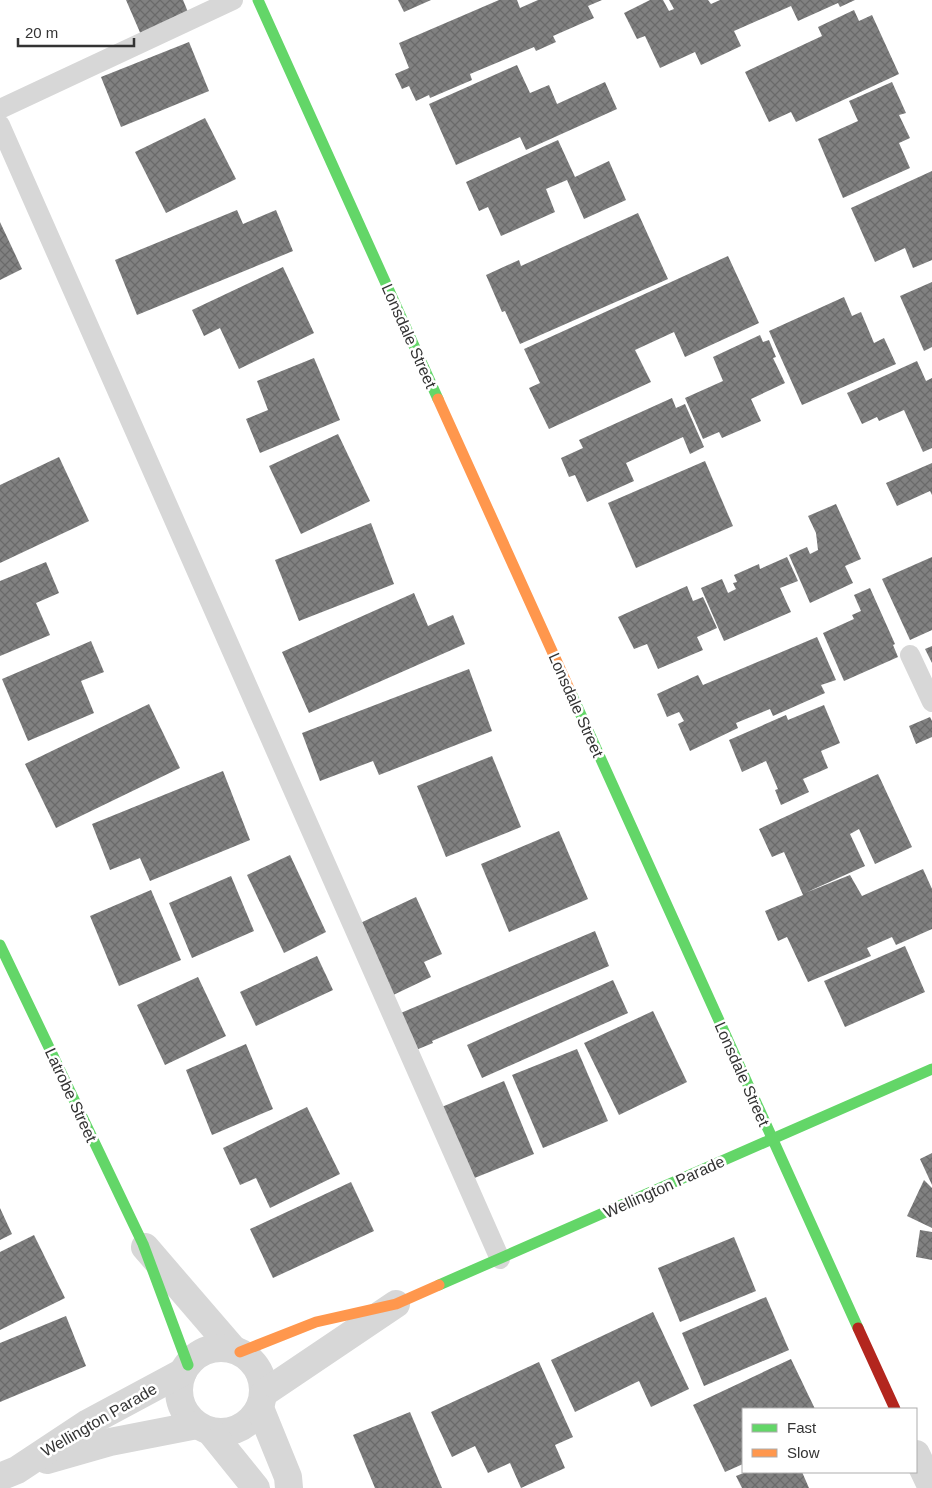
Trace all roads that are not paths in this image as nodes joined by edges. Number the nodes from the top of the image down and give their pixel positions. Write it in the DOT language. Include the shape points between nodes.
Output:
graph roads {
  1 [pos="233,0"];
  2 [pos="258,0"];
  3 [pos="0,109"];
  4 [pos="0,125"];
  5 [pos="910,655"];
  6 [pos="932,702"];
  7 [pos="0,945"];
  8 [pos="932,1069"];
  9 [pos="772,1140"];
  10 [pos="143,1244"];
  11 [pos="500,1259"];
  12 [pos="396,1304"];
  13 [pos="236,1350"];
  14 [pos="185,1368"];
  15 [pos="262,1401"];
  16 [pos="895,1408"];
  17 [pos="203,1428"];
  18 [pos="917,1456"];
  19 [pos="8,1474"];
  20 [pos="256,1488"];
  21 [pos="289,1488"];
  22 [pos="932,1488"];
  1 -- 3 [label="lane"];
  2 -- 9 [label="street, Lonsdale Street"];
  4 -- 11 [label="lane"];
  5 -- 6 [label="lane"];
  7 -- 10 [label="street, Latrobe Street"];
  8 -- 9 [label="street, Wellington Parade"];
  9 -- 11 [label="street, Wellington Parade"];
  9 -- 16 [label="street, Lonsdale Street"];
  10 -- 13 [label="street, Latrobe Street"];
  10 -- 14 [label="street, Latrobe Street"];
  11 -- 12 [label="street, Wellington Parade"];
  12 -- 13 [label="street, Wellington Parade" via="316,1322"];
  12 -- 15 [label="street, Wellington Parade"];
  13 -- 14 [label="street" via="217,1347 204,1351"];
  13 -- 15 [label="street" via="256,1365 262,1378"];
  14 -- 17 [label="street" via="179,1386 180,1400 186,1414"];
  14 -- 19 [label="street, Wellington Parade" via="88,1423"];
  15 -- 17 [label="street" via="251,1419 239,1428 225,1432"];
  15 -- 21 [label="street"];
  17 -- 19 [label="street, Wellington Parade" via="110,1442"];
  17 -- 20 [label="street"];
  18 -- 22 [label="street"];
}
